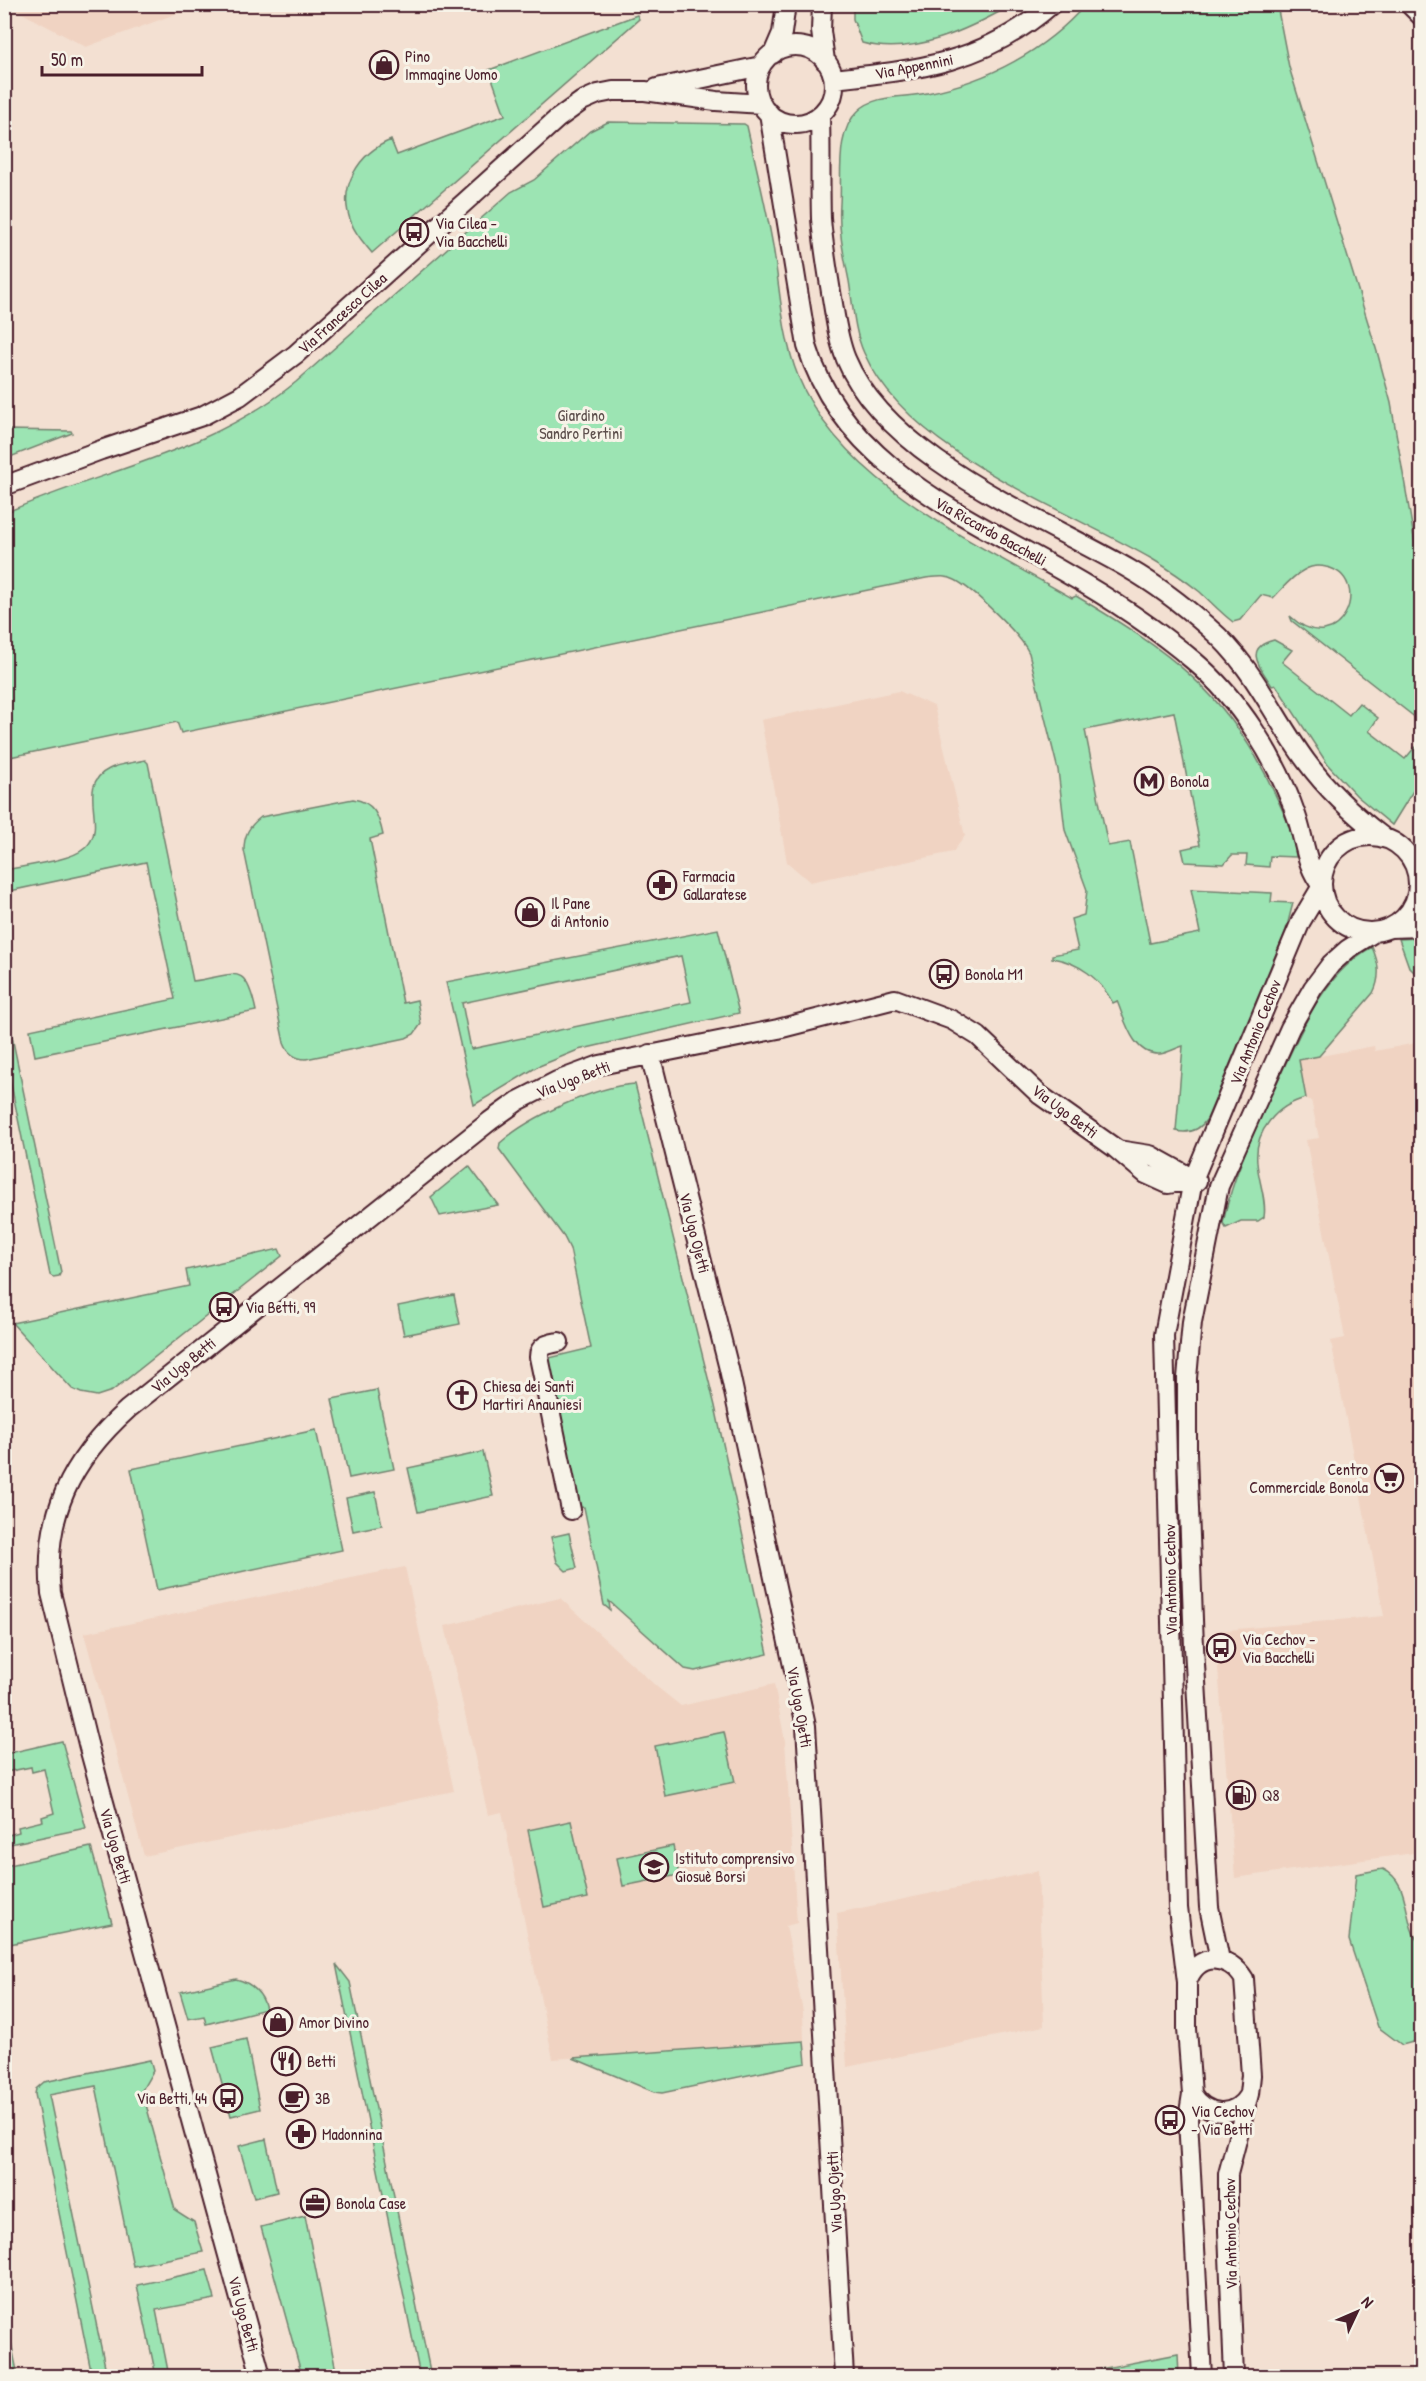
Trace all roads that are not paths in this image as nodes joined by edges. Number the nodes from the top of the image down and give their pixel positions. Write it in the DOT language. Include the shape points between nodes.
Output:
graph roads {
  1 [pos="786,4"];
  2 [pos="822,4"];
  3 [pos="1052,4"];
  4 [pos="1409,4"];
  5 [pos="1422,17"];
  6 [pos="767,60"];
  7 [pos="825,61"];
  8 [pos="834,79"];
  9 [pos="645,91"];
  10 [pos="765,109"];
  11 [pos="820,115"];
  12 [pos="4,486"];
  13 [pos="1383,837"];
  14 [pos="1415,857"];
  15 [pos="1322,886"];
  16 [pos="1422,927"];
  17 [pos="1383,930"];
  18 [pos="650,1054"];
  19 [pos="1193,1180"];
  20 [pos="1220,1186"];
  21 [pos="559,1342"];
  22 [pos="571,1510"];
  23 [pos="1220,1960"];
  24 [pos="1187,1982"];
  25 [pos="1192,2094"];
  26 [pos="1249,2094"];
  27 [pos="261,2376"];
  28 [pos="844,2376"];
  29 [pos="1202,2376"];
  30 [pos="1234,2376"];
  1 -- 6 [label="street" via="782,33"];
  2 -- 7 [label="street"];
  3 -- 8 [label="street, Via Appennini" via="1013,34 951,61"];
  4 -- 5 [label="street"];
  6 -- 7 [label="street" via="786,48 801,47 814,51"];
  6 -- 9 [label="street, Via Francesco Cilea"];
  6 -- 10 [label="street" via="757,86"];
  7 -- 8 [label="street"];
  8 -- 11 [label="street" via="832,99"];
  9 -- 10 [label="street, Via Francesco Cilea"];
  9 -- 12 [label="street, Via Francesco Cilea" via="598,94 566,112 296,354 240,396 202,416"];
  10 -- 11 [label="street" via="778,120 792,124"];
  10 -- 15 [label="street, Via Riccardo Bacchelli" via="807,346 819,379 842,416 870,449 926,494 1139,620 1210,675 1271,759 1295,811 1311,870"];
  11 -- 13 [label="street, Via Riccardo Bacchelli" via="821,220 837,328 847,360 867,393 901,430 947,467 1131,570 1210,628 1235,653 1319,777"];
  13 -- 14 [label="street"];
  13 -- 15 [label="street" via="1368,835 1341,844 1324,867"];
  14 -- 17 [label="street" via="1419,880 1412,909 1402,920"];
  15 -- 17 [label="street" via="1328,908 1336,919 1361,932"];
  15 -- 19 [label="street, Via Antonio Cechov" via="1300,921"];
  16 -- 17 [label="street"];
  17 -- 20 [label="street, Via Antonio Cechov" via="1360,940 1339,957 1301,1008"];
  18 -- 19 [label="street, Via Ugo Betti" via="778,1029 896,999 952,1020 978,1036 1040,1095 1146,1174 1168,1184"];
  18 -- 27 [label="street, Via Ugo Betti" via="600,1065 557,1081 518,1101 471,1136 110,1425 80,1463 56,1515 49,1572 56,1617"];
  18 -- 28 [label="street, Via Ugo Ojetti" via="729,1369 805,1720"];
  19 -- 20 [label="street"];
  19 -- 24 [label="street, Via Antonio Cechov" via="1164,1335 1178,1908"];
  20 -- 23 [label="street, Via Antonio Cechov" via="1191,1330 1187,1453 1209,1907"];
  21 -- 22 [label="street" via="544,1346 538,1357"];
  23 -- 24 [label="street" via="1203,1962"];
  23 -- 26 [label="street, Via Antonio Cechov" via="1239,1970 1244,1979"];
  24 -- 25 [label="street, Via Antonio Cechov"];
  25 -- 26 [label="street" via="1198,2103 1216,2113 1236,2109"];
  25 -- 29 [label="street, Via Antonio Cechov" via="1188,2119"];
  26 -- 30 [label="street, Via Antonio Cechov" via="1228,2174"];
}
